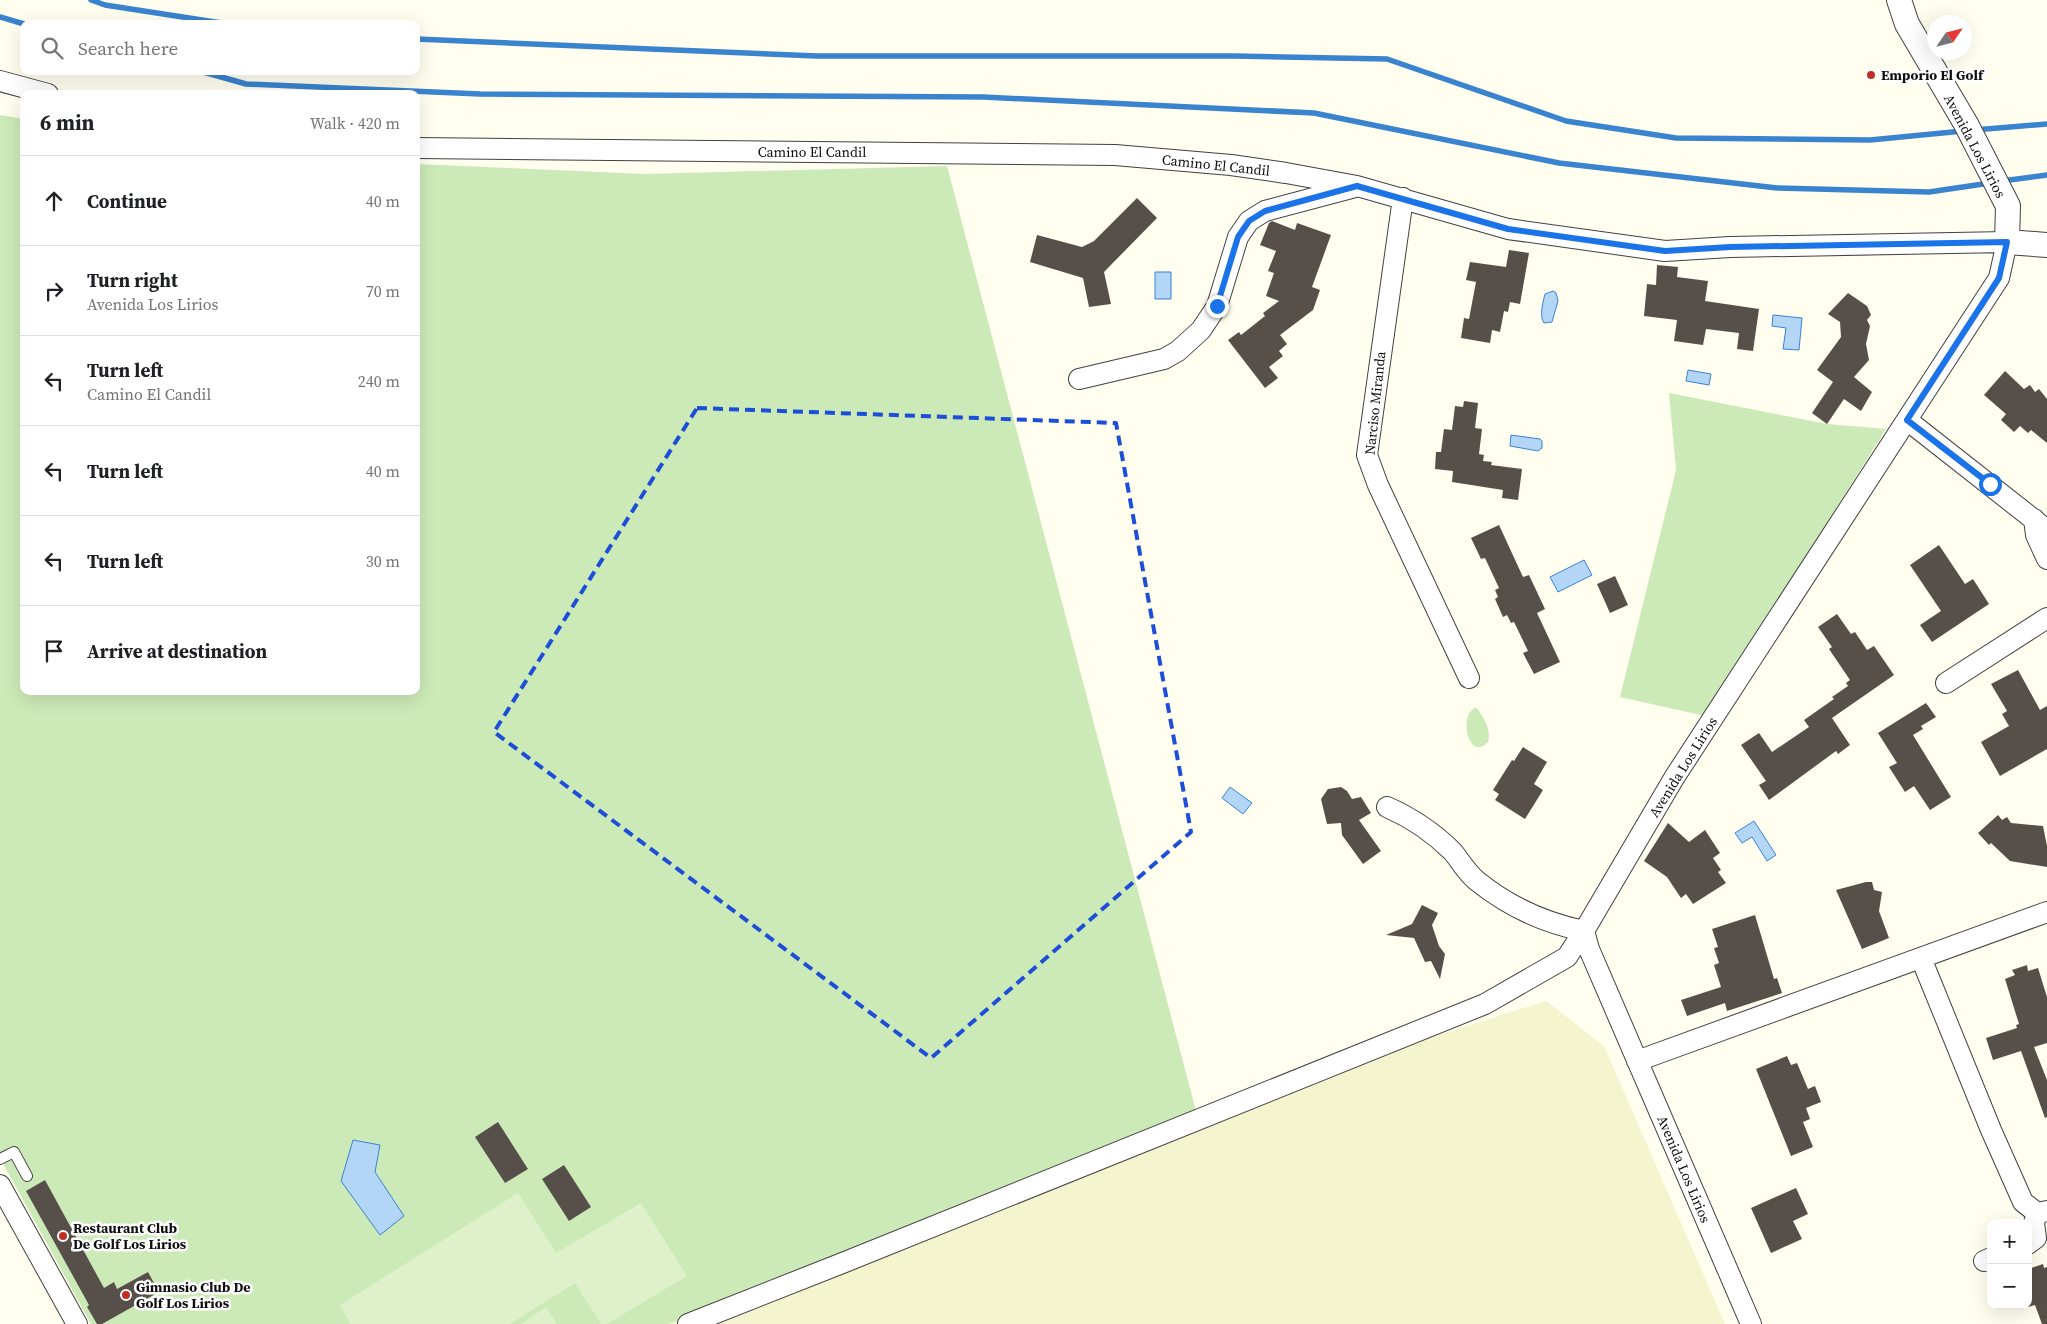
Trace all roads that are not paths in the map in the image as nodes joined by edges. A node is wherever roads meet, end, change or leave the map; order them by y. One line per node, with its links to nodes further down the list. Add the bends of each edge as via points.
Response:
1 (1899, 0): 7 (street, Avenida Los Lirios, via 1913,35 2008,206)
2 (0, 81): 3 (street)
3 (33, 90)
4 (420, 148): 5 (street, Camino El Candil, via 1115,155 1231,165)
5 (1357, 186): 6 (street, Camino El Candil); 9 (street, via 1257,215 1238,237 1217,306 1190,341 1164,359)
6 (1403, 198): 7 (street, Camino El Candil, via 1508,229 1665,251); 14 (street, Narciso Miranda, via 1367,455)
7 (2007, 242): 8 (street); 10 (street, Avenida Los Lirios, via 1999,278)
8 (2047, 245)
9 (1079, 379)
10 (1907, 420): 11 (street); 18 (street, Avenida Los Lirios, via 1674,778)
11 (2040, 524): 12 (street, via 2036,535)
12 (2047, 559)
13 (2047, 618): 15 (street)
14 (1470, 678)
15 (1946, 683)
16 (1387, 807): 18 (street, via 1429,831 1477,880 1497,895 1525,912)
17 (2047, 912): 19 (street)
18 (1584, 931): 20 (street, Avenida Los Lirios); 27 (street, via 1567,957 1484,1004)
19 (1921, 958): 20 (street); 24 (street, via 2024,1202)
20 (1638, 1061): 28 (street, Avenida Los Lirios)
21 (0, 1159): 22 (lane, via 14,1152)
22 (27, 1176)
23 (0, 1185): 26 (street)
24 (2042, 1212): 25 (street, via 2034,1223 2037,1233)
25 (2032, 1241)
26 (77, 1324)
27 (688, 1324)
28 (1751, 1324)

